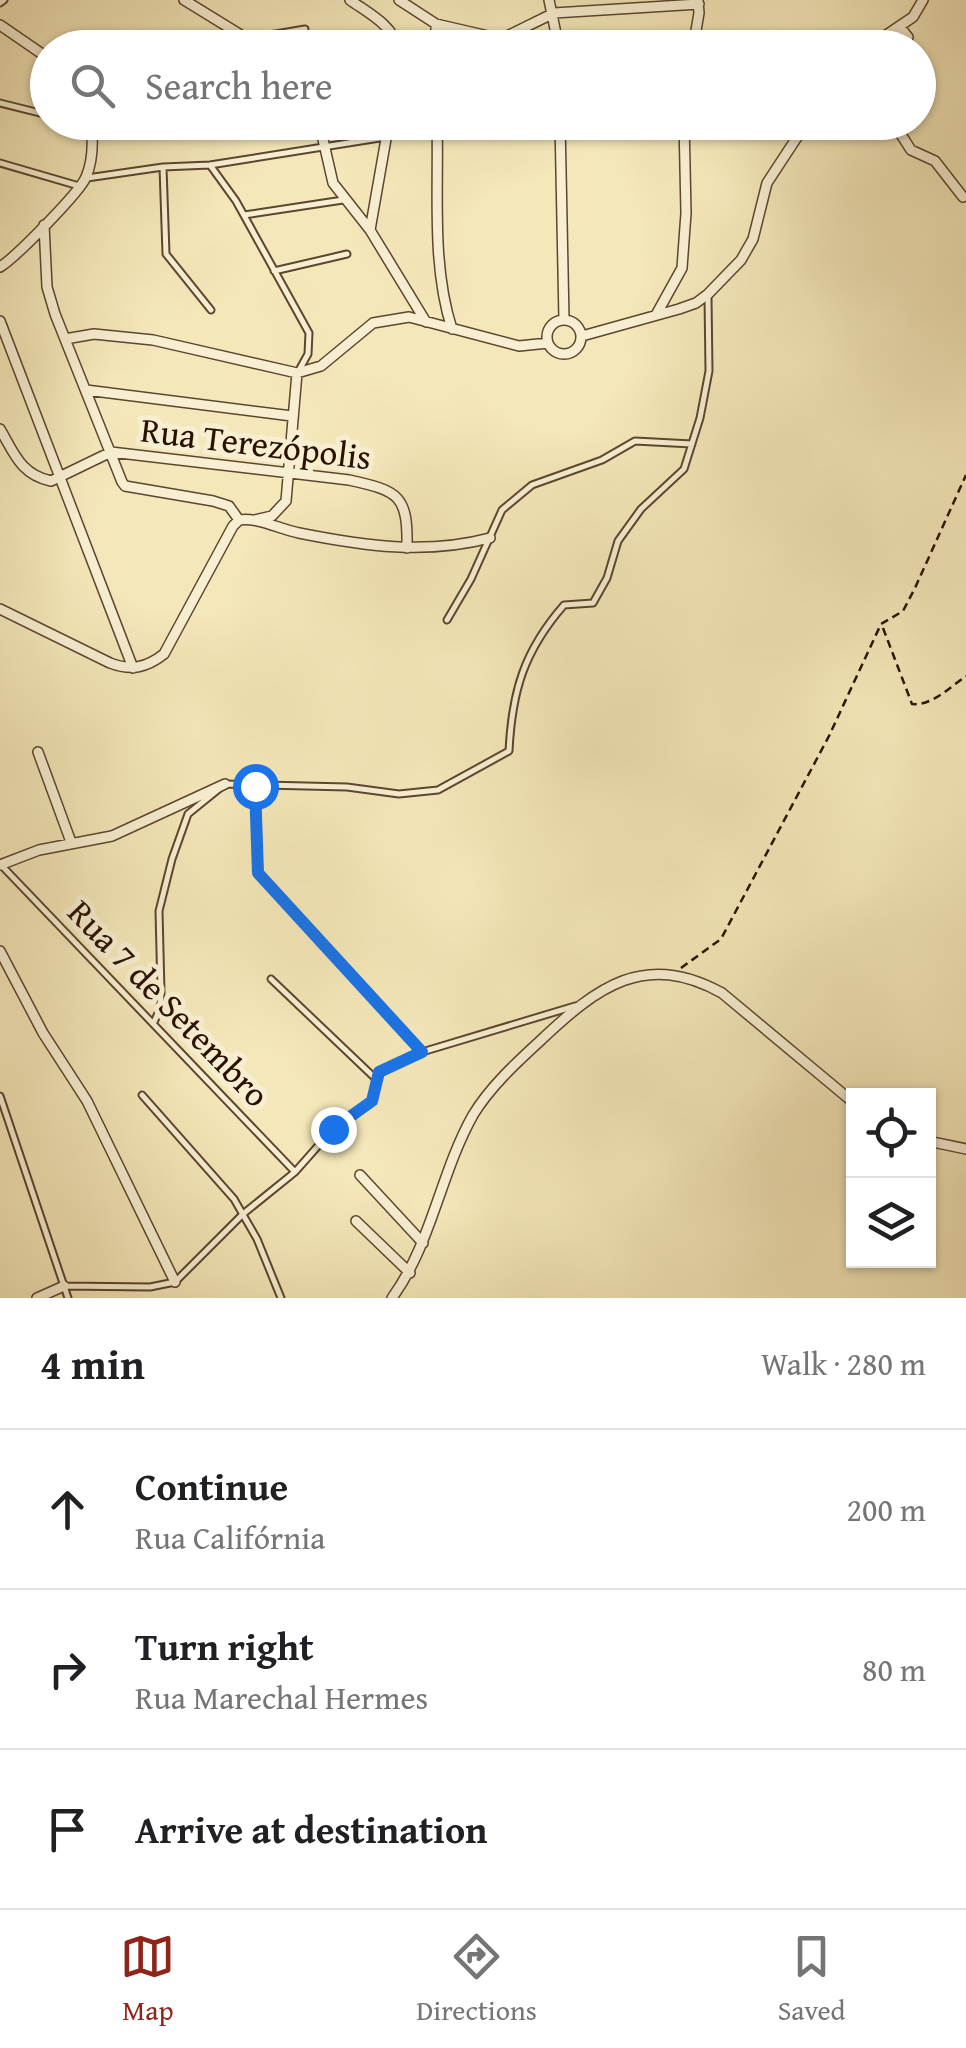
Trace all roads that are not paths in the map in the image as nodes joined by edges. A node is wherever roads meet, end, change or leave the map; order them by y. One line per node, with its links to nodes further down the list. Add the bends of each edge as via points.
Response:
1 (184, 0): 12 (street)
2 (350, 0): 14 (street)
3 (399, 0): 9 (street)
4 (550, 0): 7 (street)
5 (923, 0): 10 (street)
6 (698, 2): 7 (street); 19 (street)
7 (554, 13): 17 (street); 18 (street)
8 (0, 24): 22 (street)
9 (436, 24): 15 (street); 16 (street)
10 (900, 27): 20 (street); 21 (street)
11 (305, 29): 13 (lane)
12 (233, 30)
13 (298, 30)
14 (388, 30)
15 (436, 30)
16 (462, 30)
17 (519, 30)
18 (556, 30)
19 (695, 30)
20 (895, 30)
21 (902, 30)
22 (30, 45)
23 (0, 103): 24 (lane)
24 (30, 110)
25 (92, 140): 38 (street)
26 (322, 140): 34 (street)
27 (369, 140): 34 (lane)
28 (385, 140): 43 (street)
29 (438, 140): 53 (street, via 440,260)
30 (560, 140): 50 (street)
31 (684, 140): 49 (street, via 682,268)
32 (795, 140): 47 (street, via 767,184 754,239)
33 (905, 140): 39 (street, via 935,161)
34 (324, 148): 36 (lane); 40 (street)
35 (0, 163): 38 (lane)
36 (210, 165): 37 (lane); 41 (lane)
37 (163, 166): 38 (lane); 48 (lane, via 166,254)
38 (83, 182): 42 (street)
39 (963, 197)
40 (343, 200): 41 (lane); 43 (street)
41 (244, 216): 46 (lane)
42 (44, 225): 45 (street); 55 (street, via 47,288)
43 (370, 230): 52 (street)
44 (348, 254): 46 (lane)
45 (0, 267)
46 (274, 271): 57 (lane, via 309,333 308,354)
47 (708, 294): 49 (street); 61 (lane, via 709,371)
48 (211, 310)
49 (656, 315): 54 (street)
50 (564, 320): 54 (street); 56 (street, via 550,327)
51 (0, 321): 64 (street)
52 (427, 323): 53 (street); 57 (street, via 409,317 373,323 321,366)
53 (452, 329): 56 (street, via 518,346)
54 (582, 336): 56 (street, via 570,354 559,354)
55 (65, 339): 57 (street, via 94,334 153,340); 58 (street)
56 (548, 342)
57 (297, 373): 59 (street)
58 (86, 390): 59 (street); 62 (street)
59 (292, 416): 63 (street)
60 (0, 429): 64 (street, via 30,474)
61 (692, 444): 67 (lane, via 635,441 532,485 502,510); 74 (lane, via 684,469 640,509 618,541 593,604 564,605 539,634 518,680 509,751 438,790)
62 (111, 452): 63 (street, Rua Terezópolis); 64 (street); 65 (street, via 125,486 214,501 229,506)
63 (291, 474): 66 (street, via 280,509); 68 (street, Rua Terezópolis, via 386,488 405,510)
64 (60, 478): 71 (street)
65 (239, 520): 66 (street); 71 (street, via 164,654)
66 (256, 520): 68 (street, via 337,541)
67 (490, 538): 68 (street); 70 (lane)
68 (407, 548)
69 (0, 608): 71 (street)
70 (446, 620)
71 (133, 668)
72 (38, 752): 75 (street)
73 (226, 784): 74 (lane); 75 (street, via 112,836); 80 (lane, via 188,814 172,858 159,911 161,992)
74 (255, 786): 81 (lane, via 258,873)
75 (72, 842): 76 (street)
76 (0, 865): 80 (lane, Rua 7 de Setembro)
77 (0, 951): 94 (street, via 42,1034 87,1102)
78 (271, 978): 82 (lane)
79 (577, 1006): 81 (lane); 85 (street, via 631,977 673,973 698,979); 92 (street, via 474,1114)
80 (154, 1022): 88 (lane, Rua 7 de Setembro)
81 (422, 1052): 82 (lane, via 379,1072)
82 (377, 1080): 88 (lane, via 372,1101 333,1129)
83 (142, 1095): 90 (lane)
84 (0, 1096): 95 (lane)
85 (846, 1096)
86 (936, 1143): 87 (street)
87 (966, 1149)
88 (295, 1172): 90 (lane)
89 (360, 1176): 92 (street)
90 (242, 1214): 94 (lane); 98 (lane)
91 (356, 1221): 93 (street)
92 (424, 1243): 93 (street)
93 (410, 1273): 99 (street)
94 (175, 1282): 95 (lane)
95 (64, 1286): 96 (street); 97 (lane)
96 (37, 1298)
97 (68, 1298)
98 (282, 1298)
99 (392, 1298)

